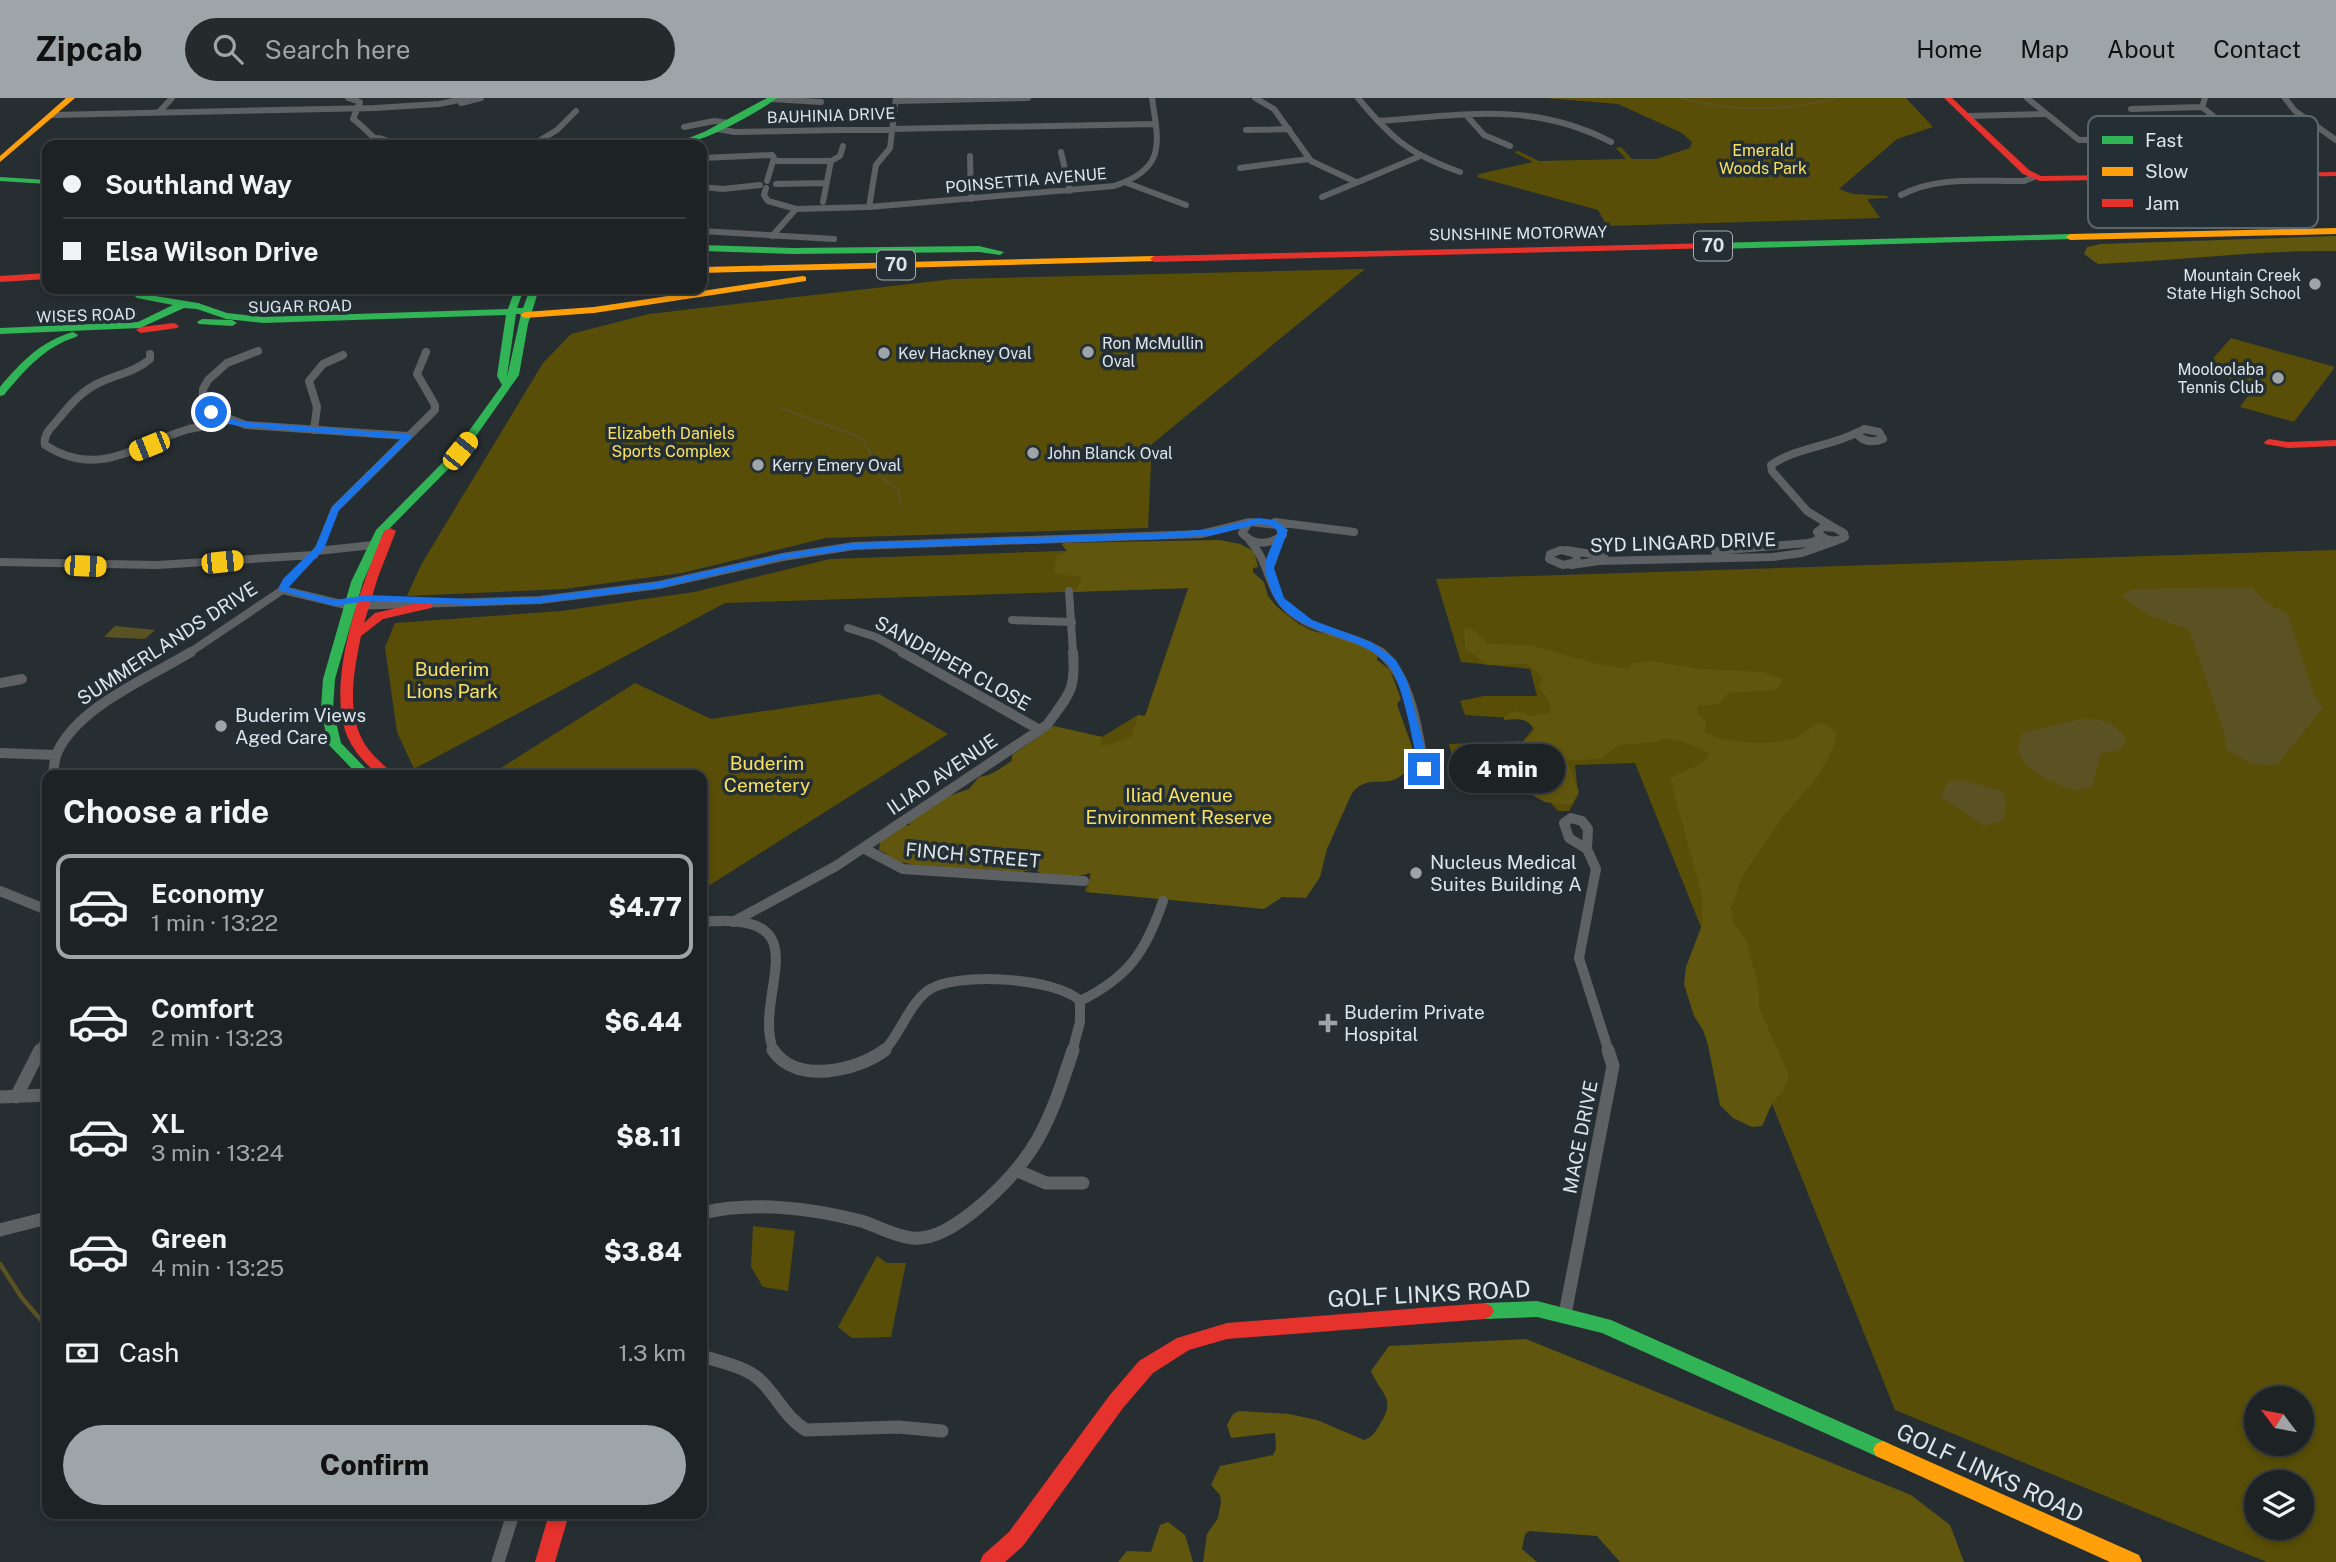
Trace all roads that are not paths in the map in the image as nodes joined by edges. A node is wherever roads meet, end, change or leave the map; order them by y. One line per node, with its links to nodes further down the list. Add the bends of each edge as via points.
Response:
1 (71, 98): 24 (main road)
2 (172, 98): 22 (street)
3 (348, 98): 18 (street, via 360,102)
4 (468, 98): 19 (street)
5 (481, 98): 19 (street, via 431,108)
6 (773, 98): 16 (street); 31 (main road)
7 (1028, 98): 15 (street)
8 (1152, 98): 30 (street, POINSETTIA AVENUE)
9 (1255, 98): 35 (street, via 1275,107)
10 (1358, 98): 29 (street)
11 (1948, 98): 26 (main road)
12 (2026, 98): 23 (street)
13 (2205, 98): 17 (street)
14 (2285, 98): 28 (street)
15 (896, 99): 33 (street)
16 (821, 102)
17 (2202, 107): 20 (street); 27 (street)
18 (359, 108): 19 (street); 22 (street); 38 (street, via 352,119)
19 (375, 108)
20 (2131, 108)
21 (576, 111): 36 (street)
22 (159, 112): 24 (street)
23 (2044, 114): 26 (street); 46 (street, via 2072,137)
24 (52, 115): 54 (main road)
25 (1466, 116): 29 (street); 45 (street, via 1547,116); 48 (street, via 1484,135)
26 (1968, 116): 61 (main road)
27 (2213, 116)
28 (2302, 116)
29 (1378, 121): 51 (street, via 1394,141)
30 (1156, 124): 33 (street, BAUHINIA DRIVE); 67 (street, POINSETTIA AVENUE, via 1156,159 1147,173)
31 (723, 126): 32 (street, BAUHINIA DRIVE, via 712,121); 33 (street, BAUHINIA DRIVE, via 735,132); 43 (main road)
32 (684, 127)
33 (894, 127): 76 (street, via 890,148 876,165)
34 (2318, 127): 44 (street)
35 (1289, 129): 37 (street); 53 (street)
36 (557, 130): 41 (street); 42 (street)
37 (1246, 130)
38 (372, 135): 39 (street); 40 (street)
39 (375, 140)
40 (387, 140)
41 (534, 140)
42 (540, 140)
43 (688, 140)
44 (2336, 140)
45 (1611, 142)
46 (2088, 142)
47 (843, 146): 56 (street, via 841,156)
48 (1510, 146)
49 (1061, 152): 70 (street)
50 (970, 156): 73 (street)
51 (1418, 157): 58 (street); 64 (street)
52 (707, 158): 55 (street, via 766,154 772,155)
53 (1309, 159): 57 (street); 64 (street)
54 (0, 160)
55 (773, 161): 56 (street); 68 (street)
56 (831, 161): 66 (street)
57 (1240, 168)
58 (1460, 172)
59 (2318, 174): 60 (main road)
60 (2336, 174)
61 (2034, 177): 63 (main road); 71 (street, via 1928,185)
62 (0, 179): 65 (main road)
63 (2088, 180)
64 (1356, 181): 72 (street)
65 (42, 182)
66 (827, 183): 68 (street); 74 (street)
67 (1127, 183): 70 (street, POINSETTIA AVENUE); 75 (street)
68 (764, 185): 69 (street); 77 (street, via 768,201)
69 (707, 187)
70 (1070, 191): 73 (street, POINSETTIA AVENUE)
71 (1901, 195)
72 (1322, 197)
73 (971, 199): 76 (street, POINSETTIA AVENUE)
74 (823, 202)
75 (1186, 205)
76 (869, 207): 77 (street, POINSETTIA AVENUE)
77 (796, 209): 83 (street)
78 (2318, 220): 79 (main road, SUNSHINE MOTORWAY / 70)
79 (2336, 220)
80 (2088, 226): 86 (main road, SUNSHINE MOTORWAY / 70)
81 (707, 231): 83 (street)
82 (2336, 231): 88 (main road, SUNSHINE MOTORWAY / 70)
83 (772, 236): 84 (street)
84 (834, 239)
85 (707, 248): 86 (main road)
86 (1000, 252): 87 (main road, SUNSHINE MOTORWAY / 70)
87 (707, 259)
88 (1091, 261): 89 (main road, SUNSHINE MOTORWAY / 70); 94 (main road, SUGAR ROAD, via 806,279)
89 (707, 270)
90 (42, 276): 91 (main road)
91 (0, 279)
92 (42, 287): 93 (main road)
93 (0, 289)
94 (707, 293)
95 (132, 294): 102 (main road)
96 (140, 294): 101 (main road)
97 (516, 294): 103 (main road)
98 (518, 294): 105 (main road)
99 (531, 294): 105 (main road)
100 (703, 294): 105 (main road, SUGAR ROAD)
101 (185, 304): 102 (main road, WISES ROAD); 104 (main road, via 203,306)
102 (159, 315): 106 (main road); 108 (main road, WISES ROAD, via 140,325)
103 (476, 315): 104 (main road, SUGAR ROAD); 105 (main road, SUGAR ROAD)
104 (208, 317): 106 (main road, WISES ROAD)
105 (517, 319): 123 (main road, via 514,375 460,451)
106 (174, 326): 107 (main road, WISES ROAD)
107 (89, 332): 109 (main road, WISES ROAD); 110 (main road, via 58,338)
108 (0, 333): 109 (main road, WISES ROAD)
109 (29, 335): 110 (main road, via 41,341)
110 (40, 348): 115 (main road)
111 (258, 351): 116 (street, via 226,364 206,383 205,406)
112 (426, 352): 118 (street, via 417,374 435,409)
113 (150, 354): 116 (street, via 138,368 89,389 48,431 45,445 69,459 108,458)
114 (343, 355): 117 (street, via 323,364 309,382 317,407)
115 (0, 393)
116 (226, 421): 117 (street)
117 (314, 430): 118 (street)
118 (408, 436): 134 (street, via 335,509)
119 (2269, 442): 121 (main road)
120 (1837, 443): 120 (street, via 1872,442 1858,432); 122 (street, via 1771,465)
121 (2336, 443)
122 (1807, 511): 126 (street); 128 (street)
123 (393, 520): 132 (main road); 140 (main road)
124 (1269, 522): 125 (street); 129 (street, via 1283,530); 129 (street, via 1351,535 1315,533)
125 (1248, 524): 127 (street); 130 (street, via 1242,533)
126 (1833, 527): 128 (street, SYD LINGARD DRIVE, via 1820,528); 131 (street, via 1845,534)
127 (1201, 534): 130 (street); 141 (street, via 854,546 783,556 659,585 540,600)
128 (1818, 534): 131 (street); 133 (street, SYD LINGARD DRIVE, via 1816,541 1803,544 1661,556 1615,557)
129 (1280, 538): 130 (street, via 1267,543); 137 (street)
130 (1249, 540): 137 (street, via 1262,552)
131 (1836, 541): 136 (street, SYD LINGARD DRIVE, via 1773,557)
132 (373, 545): 134 (street); 140 (main road)
133 (1566, 550): 136 (street, via 1578,558); 136 (street, via 1552,551 1549,559)
134 (316, 553): 135 (street, via 120,567); 138 (street, SUMMERLANDS DRIVE)
135 (0, 562)
136 (1571, 565)
137 (1269, 568): 152 (street, via 1276,594 1289,609 1317,626 1368,644 1396,667)
138 (283, 590): 140 (street); 151 (street, SUMMERLANDS DRIVE, via 195,650 104,703 85,718)
139 (1069, 591): 144 (street, ILIAD AVENUE)
140 (354, 602): 141 (street); 142 (street); 146 (main road); 154 (main road, via 329,679 327,717 338,749)
141 (472, 602): 142 (street)
142 (427, 605): 146 (main road, via 379,615 364,627)
143 (1012, 620): 144 (street)
144 (1072, 622): 149 (street, ILIAD AVENUE, via 1074,684 1052,720)
145 (848, 628): 149 (street, SANDPIPER CLOSE, via 876,637)
146 (354, 644): 155 (main road, via 346,673 347,722 365,754)
147 (22, 679): 148 (street)
148 (0, 683)
149 (1040, 730): 156 (street, ILIAD AVENUE)
150 (0, 753): 151 (street)
151 (55, 755): 153 (street)
152 (1424, 769)
153 (54, 770)
154 (360, 770)
155 (381, 770)
156 (863, 848): 158 (street, FINCH STREET, via 903,869); 163 (street, ILIAD AVENUE)
157 (1587, 849): 174 (street, MACE DRIVE, via 1596,869 1579,958 1613,1066)
158 (1084, 881)
159 (0, 891): 161 (street)
160 (1163, 901): 164 (street, via 1141,953 1102,991)
161 (42, 908)
162 (707, 922): 163 (street)
163 (733, 922): 164 (street, via 755,928 776,948 768,1044 779,1060 802,1069 849,1068 876,1058 895,1042 920,999 942,983 1043,984 1066,990)
164 (1080, 1001): 169 (street, via 1081,1018 1051,1113 1034,1151)
165 (42, 1048): 168 (street)
166 (42, 1095): 168 (street)
167 (0, 1097): 168 (street)
168 (16, 1097)
169 (1017, 1171): 170 (street, via 1046,1183); 171 (street, via 955,1224 918,1238 820,1213 744,1207)
170 (1083, 1183)
171 (707, 1212)
172 (42, 1219): 173 (street)
173 (0, 1230)
174 (1565, 1314): 181 (main road, GOLF LINKS ROAD, via 1537,1309 1457,1312 1227,1331 1184,1344 1146,1367 1016,1539); 182 (main road, GOLF LINKS ROAD, via 1653,1346 2095,1553)
175 (707, 1358): 176 (street, via 761,1380 793,1422 806,1430 907,1427)
176 (942, 1431)
177 (512, 1519): 180 (street)
178 (557, 1519): 179 (main road)
179 (544, 1561)
180 (499, 1562)
181 (990, 1562)
182 (2132, 1562)

